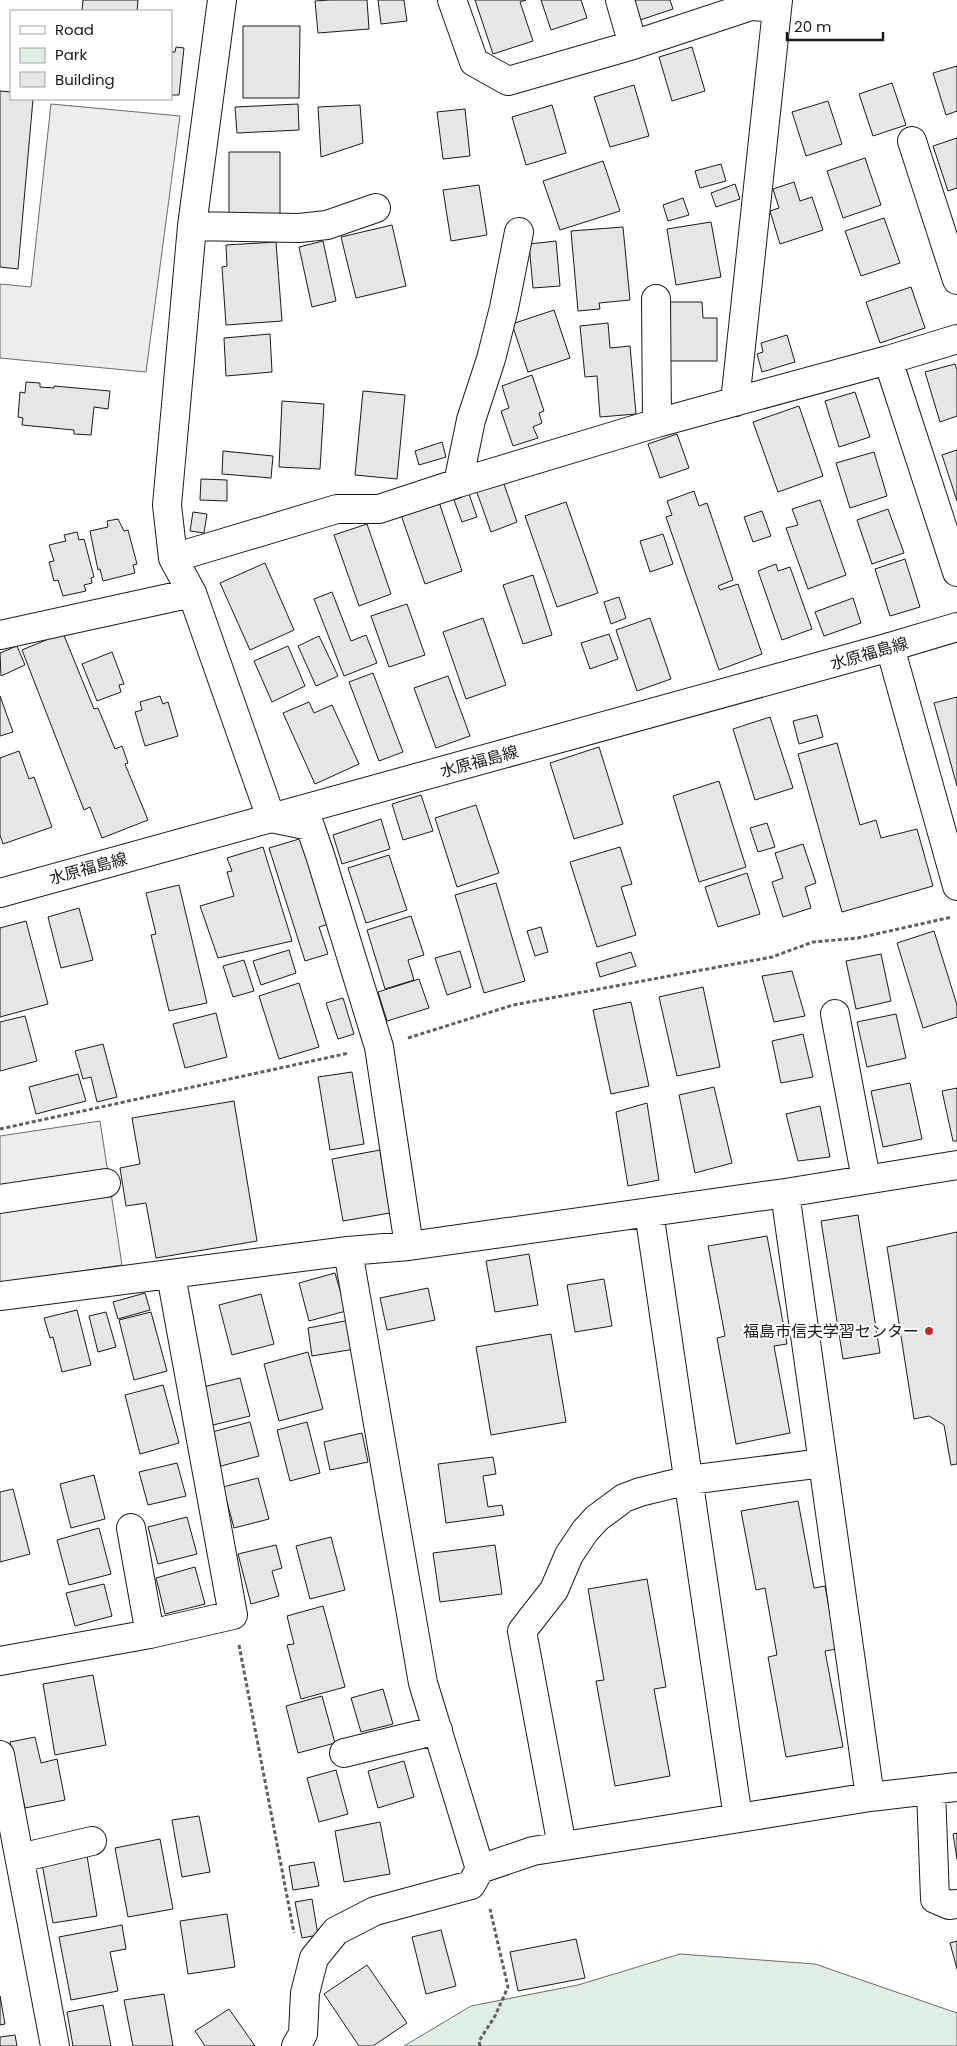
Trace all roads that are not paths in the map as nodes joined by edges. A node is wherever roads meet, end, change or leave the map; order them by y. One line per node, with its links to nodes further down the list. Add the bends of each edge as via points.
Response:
1 (222, 0): 8 (street)
2 (452, 0): 5 (street, via 474,62 508,82)
3 (620, 0): 5 (street)
4 (778, 4): 5 (street, via 751,6); 14 (street)
5 (633, 45)
6 (912, 141): 10 (street)
7 (376, 208): 8 (street, via 327,225 308,227)
8 (192, 226): 17 (street, via 167,505)
9 (519, 232): 16 (street, via 504,308 471,420)
10 (957, 280)
11 (656, 299): 15 (street)
12 (957, 339): 13 (street)
13 (888, 360): 14 (street); 18 (street)
14 (735, 402): 15 (street)
15 (657, 423): 16 (street)
16 (458, 483): 17 (street, via 379,509 337,510)
17 (173, 558): 19 (street)
18 (957, 572)
19 (192, 594): 21 (street); 23 (street)
20 (957, 627): 22 (street, 水原福島線)
21 (0, 635)
22 (890, 647): 23 (street, 水原福島線); 24 (street)
23 (271, 818): 25 (street, 水原福島線); 33 (street, via 310,826 379,1047)
24 (957, 886)
25 (0, 893)
26 (835, 1014): 28 (street)
27 (957, 1165): 28 (street)
28 (866, 1179): 30 (street)
29 (106, 1183): 31 (street)
30 (785, 1193): 32 (street); 37 (street)
31 (0, 1199)
32 (649, 1212): 33 (street); 38 (street)
33 (409, 1246): 34 (street)
34 (348, 1251): 35 (street); 42 (street, via 423,1683)
35 (171, 1275): 36 (street); 40 (street, via 233,1615)
36 (0, 1296)
37 (824, 1463): 38 (street); 46 (street)
38 (688, 1480): 47 (street); 49 (street, via 624,1498 597,1518 569,1555 554,1590 522,1631)
39 (131, 1528): 40 (street)
40 (150, 1634): 41 (street)
41 (0, 1661)
42 (438, 1730): 43 (street); 51 (street)
43 (344, 1753)
44 (0, 1755): 50 (street)
45 (944, 1788): 46 (street); 52 (street, via 936,1899 949,1905)
46 (870, 1797): 47 (street)
47 (738, 1818): 49 (street)
48 (92, 1842): 50 (street)
49 (562, 1846): 51 (street, via 533,1851)
50 (20, 1858): 53 (street)
51 (480, 1869): 54 (street, via 471,1885 375,1911 336,1931 314,1958 305,1993 303,2034)
52 (957, 1904)
53 (55, 2046)
54 (296, 2046)

